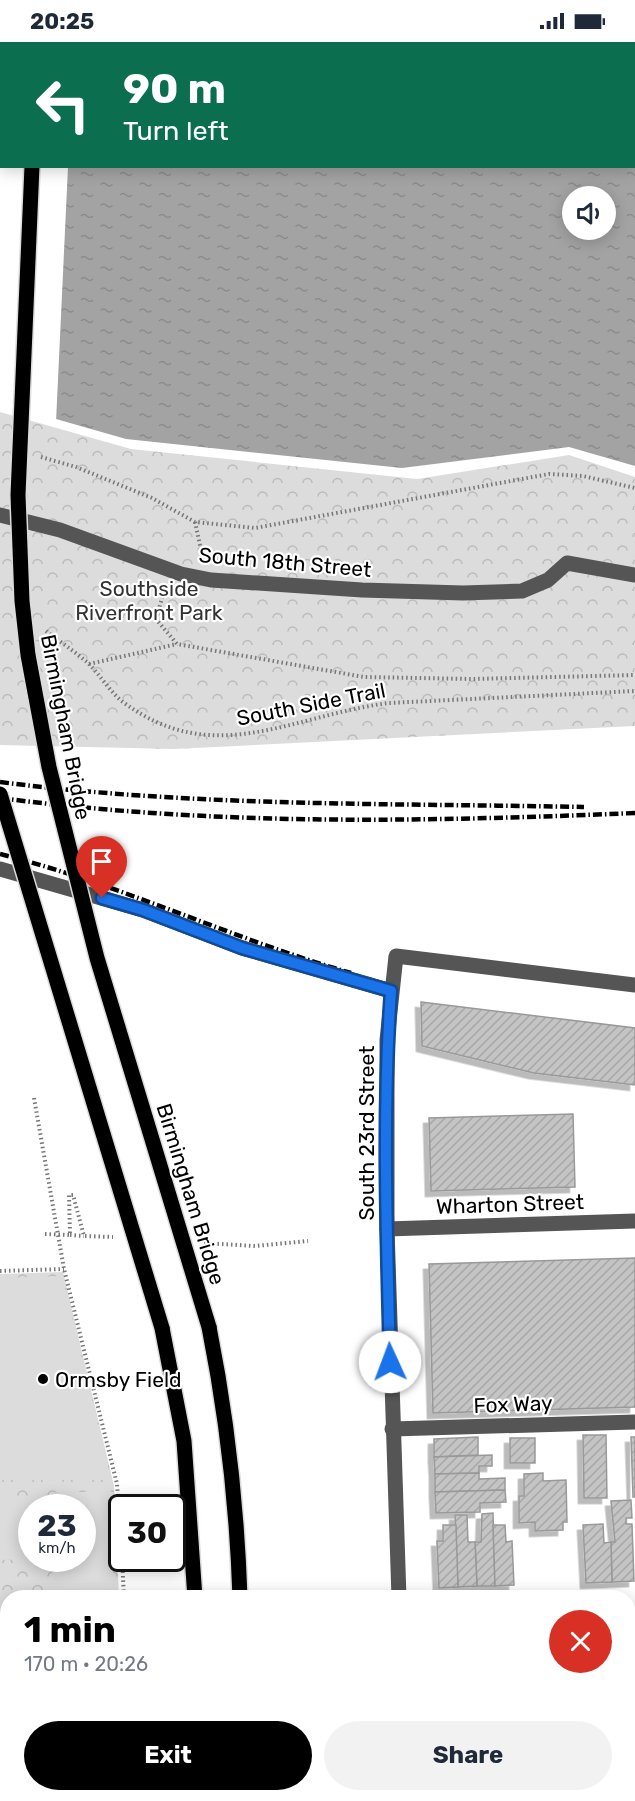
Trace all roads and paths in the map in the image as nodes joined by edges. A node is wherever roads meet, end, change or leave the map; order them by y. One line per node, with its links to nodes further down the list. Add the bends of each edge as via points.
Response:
1 (32, 168): 31 (main road, Birmingham Bridge, bridge, via 18,495 28,655 49,767 97,958 209,1327 233,1476)
2 (33, 454): 5 (path, via 141,494)
3 (635, 488): 5 (path, via 584,476 549,474 255,528)
4 (0, 515): 7 (street, South 18th Street, via 60,530 181,574 211,580 463,593 522,591 548,580 567,563)
5 (195, 522): 6 (path)
6 (204, 561)
7 (635, 575)
8 (164, 590): 10 (path, via 156,618)
9 (44, 629): 11 (path, South Side Trail)
10 (177, 644): 11 (path); 12 (path, via 364,677)
11 (89, 664): 13 (path, South Side Trail, via 120,700 145,717 171,729 201,736 272,730 362,706 389,703)
12 (635, 675)
13 (635, 691)
14 (0, 794): 30 (main road, bridge, via 162,1328 184,1441)
15 (0, 869): 17 (street, via 143,910 242,948)
16 (635, 985): 17 (street, South 23rd Street, via 396,956)
17 (391, 991): 20 (street, South 23rd Street, via 387,1040)
18 (34, 1098): 23 (path)
19 (635, 1221): 20 (street, Wharton Street)
20 (387, 1229): 26 (street, South 23rd Street)
21 (70, 1235): 22 (path)
22 (84, 1236)
23 (64, 1269): 24 (path); 27 (path)
24 (0, 1270)
25 (635, 1422): 26 (street, Fox Way)
26 (392, 1429): 32 (street, South 23rd Street)
27 (118, 1494)
28 (123, 1572): 29 (path)
29 (124, 1590)
30 (194, 1590)
31 (240, 1590)
32 (399, 1590)

